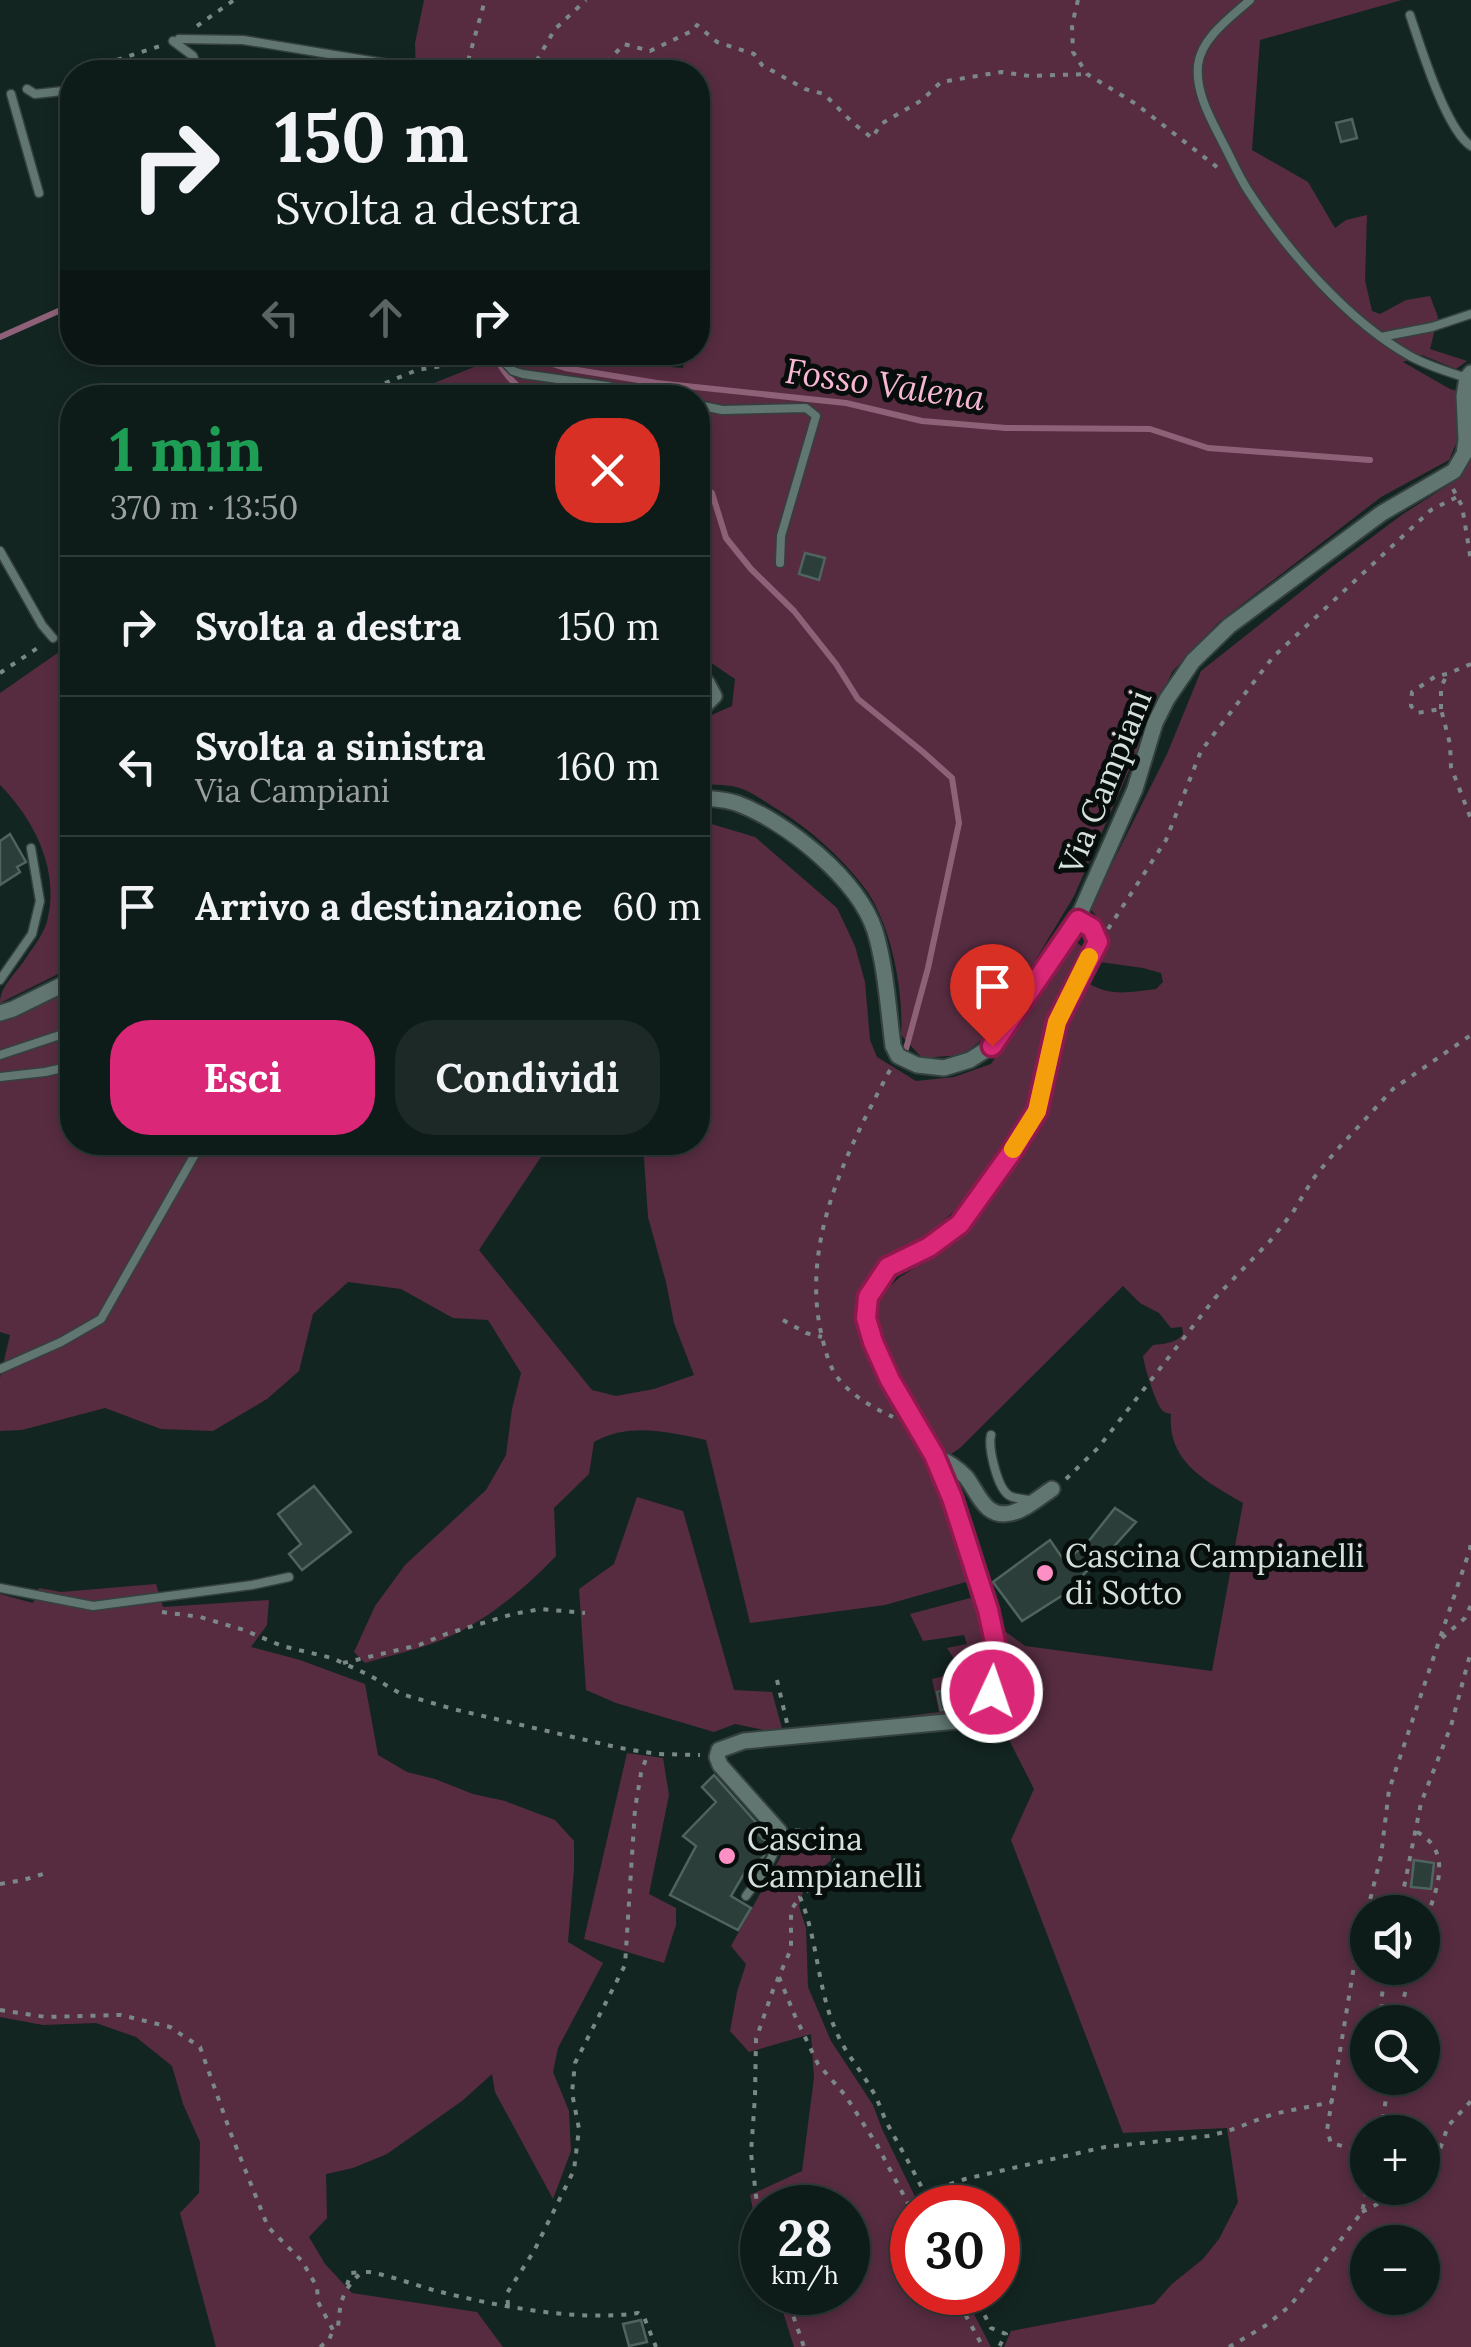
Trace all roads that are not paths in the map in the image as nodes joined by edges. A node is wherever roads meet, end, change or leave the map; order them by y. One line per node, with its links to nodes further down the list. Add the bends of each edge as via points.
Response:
1 (1250, 0): 11 (lane, via 1219,28 1198,62 1206,109 1274,226 1322,284)
2 (1410, 15): 8 (lane, via 1440,96)
3 (194, 60): 4 (lane, via 176,40 243,40)
4 (365, 60)
5 (26, 89): 6 (lane)
6 (60, 91)
7 (10, 94): 9 (lane)
8 (1471, 146)
9 (39, 193)
10 (1471, 314): 11 (lane)
11 (1382, 337): 13 (lane, via 1444,372)
12 (507, 365): 14 (lane, via 513,372)
13 (1469, 376): 21 (street, Via Campiani, via 1464,454 1454,471 1382,513 1229,626 1179,679 1155,722)
14 (600, 385)
15 (710, 408): 17 (lane, via 806,408 816,416 781,536)
16 (0, 551): 18 (lane)
17 (780, 563)
18 (54, 638)
19 (710, 799): 21 (street, Via Campiani, via 774,820 846,882 873,926 895,1061 944,1068 992,1046)
20 (30, 848): 22 (lane, via 40,902 32,934)
21 (1078, 920): 32 (street, via 1098,942 1057,1022 1037,1111 960,1224 888,1267 868,1297 873,1342)
22 (0, 980)
23 (60, 986): 24 (street)
24 (0, 1013)
25 (60, 1034): 26 (lane)
26 (0, 1054)
27 (60, 1069): 28 (lane)
28 (0, 1076)
29 (195, 1155): 30 (lane, via 102,1319)
30 (0, 1369)
31 (991, 1434): 34 (lane, via 988,1446 1003,1490)
32 (934, 1455): 34 (street, via 965,1476 995,1513 1015,1512); 37 (street, via 996,1647 987,1707 968,1720 744,1741 719,1750 720,1765)
33 (1052, 1489): 34 (street)
34 (1034, 1500)
35 (289, 1577): 36 (lane, via 93,1606)
36 (0, 1588)
37 (779, 1831): 38 (lane, via 765,1870)
38 (746, 1896)

